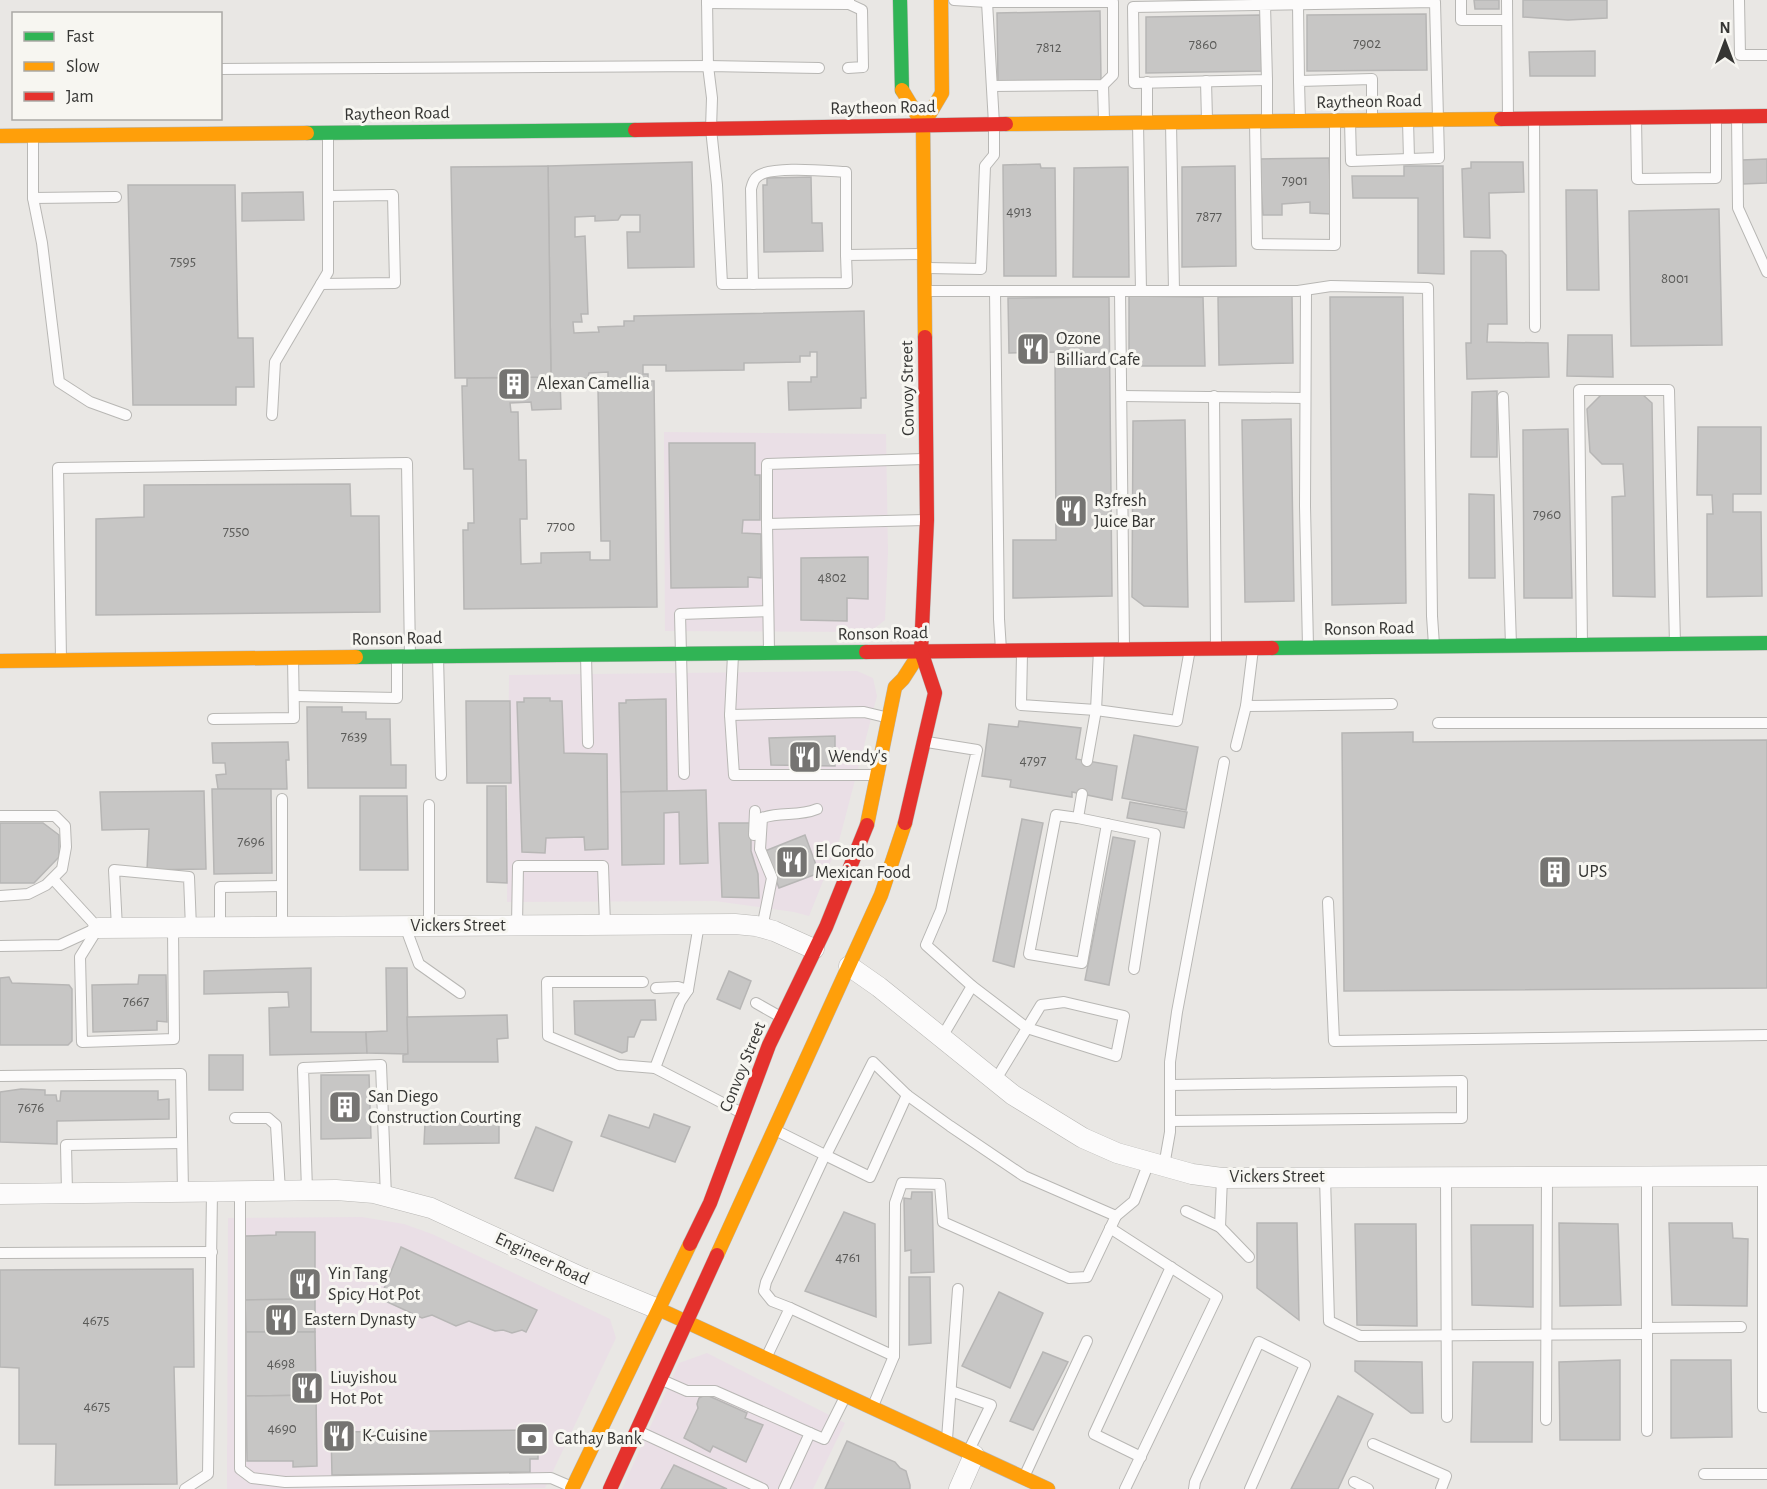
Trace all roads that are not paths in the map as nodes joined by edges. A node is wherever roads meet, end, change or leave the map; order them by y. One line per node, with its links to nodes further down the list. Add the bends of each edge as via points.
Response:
1 (900, 0): 42 (street, via 902,90)
2 (941, 0): 42 (street, via 942,93)
3 (954, 0): 9 (lane)
4 (1461, 0): 12 (lane, via 1461,20)
5 (1507, 0): 12 (lane)
6 (1739, 0): 13 (lane, via 1740,55)
7 (707, 2): 8 (lane); 14 (lane)
8 (849, 2): 16 (lane, via 862,10 863,67)
9 (987, 2): 22 (lane, via 1113,2 1113,75); 23 (lane)
10 (1298, 4): 11 (lane); 20 (lane); 32 (lane, via 1435,2)
11 (1265, 5): 18 (lane); 21 (lane, via 1133,7 1134,83)
12 (1507, 20): 28 (lane)
13 (1767, 55)
14 (708, 66): 15 (lane); 17 (lane); 43 (lane)
15 (819, 68)
16 (848, 68)
17 (222, 69)
18 (1267, 80): 19 (lane); 38 (lane)
19 (1206, 81): 21 (lane); 37 (lane)
20 (1299, 81): 30 (lane, via 1372,80); 33 (lane)
21 (1147, 82): 40 (lane)
22 (1103, 85): 23 (lane); 39 (lane)
23 (992, 86): 41 (lane)
24 (1767, 116): 26 (street, Raytheon Road)
25 (1716, 117): 26 (street, Raytheon Road); 27 (street, Raytheon Road); 27 (lane, via 1716,178 1660,179 1637,179)
26 (1737, 117): 54 (lane, via 1738,208)
27 (1636, 118): 29 (street, Raytheon Road)
28 (1508, 119): 29 (street, Raytheon Road); 32 (street, Raytheon Road)
29 (1534, 119): 64 (lane)
30 (1372, 120): 31 (street, Raytheon Road); 35 (street, Raytheon Road)
31 (1408, 120): 32 (street, Raytheon Road); 47 (lane)
32 (1438, 120): 47 (lane, via 1439,158)
33 (1300, 121): 34 (street, Raytheon Road); 38 (street, Raytheon Road)
34 (1335, 121): 35 (street, Raytheon Road); 38 (lane, via 1335,245 1257,244)
35 (1350, 121): 47 (lane, via 1351,161)
36 (1172, 122): 37 (street, Raytheon Road); 40 (street, Raytheon Road); 63 (lane)
37 (1207, 122): 38 (street, Raytheon Road)
38 (1261, 122)
39 (1104, 123): 40 (street, Raytheon Road); 41 (street, Raytheon Road)
40 (1143, 123): 62 (lane)
41 (994, 124): 42 (street, Raytheon Road); 53 (lane, via 994,155 985,166)
42 (923, 125): 43 (street, Raytheon Road); 52 (street, Convoy Street)
43 (711, 129): 44 (street, Raytheon Road); 56 (lane, via 722,284)
44 (328, 133): 46 (street, Raytheon Road, via 58,131); 48 (lane)
45 (0, 136): 46 (street, Raytheon Road)
46 (33, 136): 50 (lane)
47 (1409, 159)
48 (328, 196): 55 (lane, via 328,272); 55 (lane, via 393,195 395,283)
49 (116, 197): 50 (lane)
50 (33, 198): 70 (lane, via 59,382 90,402)
51 (846, 255): 52 (lane); 56 (lane, via 847,283); 56 (lane, via 846,172 766,171 756,177 751,189)
52 (925, 261): 53 (lane); 58 (street, Convoy Street)
53 (981, 269): 59 (lane)
54 (1767, 272)
55 (321, 284): 69 (lane, via 274,362)
56 (753, 284)
57 (1306, 290): 63 (lane); 68 (lane); 78 (lane, via 1331,286 1428,288)
58 (925, 291): 59 (lane); 71 (street, Convoy Street)
59 (981, 291): 60 (lane)
60 (995, 291): 61 (lane); 88 (lane)
61 (1120, 291): 62 (lane); 65 (lane)
62 (1141, 291): 63 (lane)
63 (1174, 291)
64 (1535, 327)
65 (1122, 396): 66 (lane); 86 (lane)
66 (1214, 396): 68 (lane); 83 (lane)
67 (1503, 397): 79 (lane)
68 (1305, 398): 81 (lane)
69 (272, 414)
70 (126, 415)
71 (927, 459): 72 (street, Convoy Street); 73 (lane, via 767,464)
72 (927, 520): 73 (lane); 87 (street, Convoy Street)
73 (767, 524): 74 (lane)
74 (768, 611): 90 (lane); 91 (lane, via 680,614)
75 (1675, 644): 76 (street, Ronson Road); 77 (street, Ronson Road); 77 (lane, via 1669,390 1578,390)
76 (1767, 644)
77 (1582, 645): 79 (street, Ronson Road)
78 (1434, 646): 79 (street, Ronson Road); 81 (street, Ronson Road)
79 (1511, 646)
80 (1253, 648): 81 (street, Ronson Road); 83 (street, Ronson Road); 100 (lane)
81 (1308, 648)
82 (1190, 649): 83 (street, Ronson Road); 86 (street, Ronson Road); 101 (lane, via 1177,721)
83 (1216, 649)
84 (1022, 650): 85 (street, Ronson Road); 88 (street, Ronson Road); 101 (lane, via 1021,705)
85 (1099, 650): 86 (street, Ronson Road); 101 (lane)
86 (1124, 650)
87 (921, 651): 88 (street, Ronson Road); 90 (street, Ronson Road); 103 (street, Convoy Street, via 895,687); 107 (street, Convoy Street, via 935,693)
88 (1001, 651)
89 (733, 653): 90 (street, Ronson Road); 91 (street, Ronson Road); 102 (lane)
90 (769, 653)
91 (680, 654): 92 (street, Ronson Road); 112 (lane)
92 (586, 655): 93 (street, Ronson Road); 108 (lane)
93 (438, 656): 94 (street, Ronson Road); 113 (lane)
94 (404, 657): 95 (street, Ronson Road); 96 (lane, via 407,463 58,468); 98 (lane, via 396,698)
95 (293, 658): 96 (street, Ronson Road); 98 (lane)
96 (61, 660): 97 (street, Ronson Road)
97 (0, 661)
98 (294, 696): 104 (lane, via 294,718)
99 (1392, 704): 100 (lane)
100 (1246, 706): 109 (lane)
101 (1096, 710): 110 (lane)
102 (730, 715): 103 (lane, via 864,712); 114 (lane, via 734,775)
103 (889, 717): 114 (street, Convoy Street)
104 (213, 719)
105 (1438, 723): 106 (lane)
106 (1767, 723)
107 (924, 742): 142 (street, Convoy Street, via 896,855); 146 (lane, via 977,750 941,910 926,945)
108 (588, 743)
109 (1236, 746)
110 (1088, 761)
111 (1224, 762): 159 (lane, via 1177,1012)
112 (684, 774)
113 (441, 775)
114 (877, 775): 123 (street, Convoy Street)
115 (1082, 794): 121 (lane)
116 (282, 799): 125 (lane)
117 (429, 805): 133 (lane)
118 (817, 808): 136 (lane, via 806,814 762,818 760,849 772,878)
119 (754, 811): 136 (lane, via 754,847 765,882)
120 (0, 816): 124 (lane, via 55,816 65,826 62,869)
121 (1078, 818): 122 (lane); 122 (lane, via 1056,815 1029,954 1082,963)
122 (1107, 824): 144 (lane, via 1155,834)
123 (867, 826): 126 (street); 141 (street, Convoy Street)
124 (52, 879): 127 (lane, via 28,894); 137 (lane)
125 (282, 886): 134 (lane, via 220,887); 135 (lane)
126 (853, 895)
127 (0, 896)
128 (1328, 903): 153 (lane, via 1334,1041)
129 (699, 924): 131 (street, Vickers Street); 136 (street, Vickers Street); 148 (lane)
130 (518, 925): 131 (street, Vickers Street); 131 (lane, via 518,866 603,866); 133 (street, Vickers Street)
131 (605, 925)
132 (405, 926): 133 (street, Vickers Street); 135 (street, Vickers Street); 149 (lane, via 419,964)
133 (429, 926)
134 (220, 927): 135 (street, Vickers Street); 138 (street, Vickers Street)
135 (282, 927)
136 (759, 927): 141 (street, Vickers Street)
137 (107, 928): 138 (street, Vickers Street); 138 (lane, via 114,870 189,876); 138 (lane, via 80,957 82,1042 174,1039); 139 (lane, via 60,945)
138 (182, 928)
139 (0, 946)
140 (845, 947): 142 (street)
141 (814, 949): 143 (street, via 823,958); 151 (street, Convoy Street)
142 (849, 966): 154 (street, Vickers Street); 160 (street, Convoy Street)
143 (824, 968)
144 (1134, 969)
145 (643, 982): 155 (lane, via 547,982 548,1036 618,1065)
146 (972, 986): 152 (lane); 154 (lane)
147 (656, 988): 148 (lane)
148 (687, 990): 155 (lane)
149 (460, 993)
150 (756, 1004): 151 (lane)
151 (782, 1017): 162 (street, Convoy Street)
152 (1027, 1028): 152 (lane, via 1041,1005 1064,1002 1124,1016 1116,1056); 158 (lane)
153 (1767, 1035)
154 (942, 1037): 158 (street, Vickers Street)
155 (655, 1068): 162 (lane)
156 (785, 1068): 160 (street)
157 (0, 1076): 166 (lane, via 181,1074)
158 (995, 1080): 168 (street, Vickers Street, via 1083,1138)
159 (1170, 1085): 164 (lane); 164 (lane, via 1462,1080 1462,1118)
160 (791, 1093): 165 (street, Convoy Street)
161 (907, 1095): 167 (lane, via 870,1177); 167 (lane, via 873,1062); 184 (lane, via 1024,1176)
162 (743, 1113): 193 (street, Convoy Street, via 710,1203)
163 (235, 1118): 177 (lane, via 268,1118 276,1125)
164 (1170, 1120): 168 (lane, via 1170,1132)
165 (774, 1129): 167 (lane); 194 (street, Convoy Street)
166 (182, 1143): 178 (lane); 180 (lane, via 66,1145)
167 (825, 1155): 192 (lane, via 766,1282 764,1291 772,1301)
168 (1156, 1164): 174 (street, Vickers Street); 184 (lane, via 1134,1201)
169 (1765, 1176): 173 (street, Vickers Street); 205 (lane, via 1763,1407)
170 (1325, 1177): 171 (street, Vickers Street); 174 (street, Vickers Street); 198 (lane, via 1329,1321 1360,1336)
171 (1446, 1177): 172 (street, Vickers Street); 198 (lane)
172 (1547, 1177): 173 (street, Vickers Street); 197 (lane)
173 (1647, 1177): 196 (lane)
174 (1222, 1178): 185 (lane)
175 (307, 1190): 177 (street, Engineer Road); 182 (street, Engineer Road, via 341,1190); 182 (lane, via 303,1068 381,1065)
176 (240, 1191): 177 (street, Engineer Road); 179 (street, Engineer Road); 220 (lane, via 240,1469 252,1478 285,1482 552,1478)
177 (280, 1191)
178 (183, 1192): 179 (street, Engineer Road); 180 (street, Engineer Road)
179 (212, 1192): 187 (lane)
180 (67, 1193): 181 (street, Engineer Road)
181 (0, 1194)
182 (386, 1197): 193 (street, Engineer Road, via 430,1208)
183 (1186, 1211): 185 (lane)
184 (1116, 1216): 186 (lane)
185 (1220, 1227): 189 (lane)
186 (1110, 1228): 190 (lane); 200 (lane, via 1087,1277 1069,1278 943,1222 940,1184 902,1183 896,1203)
187 (212, 1252): 188 (lane); 221 (lane, via 208,1474)
188 (0, 1253)
189 (1249, 1257)
190 (1171, 1267): 215 (lane, via 1217,1297); 215 (lane, via 1094,1434)
191 (958, 1289): 203 (lane)
192 (790, 1308): 200 (lane); 201 (lane)
193 (658, 1309): 194 (street, Engineer Road); 220 (street, Convoy Street)
194 (688, 1322): 201 (street, Engineer Road); 202 (street, Convoy Street)
195 (1741, 1327): 196 (lane)
196 (1647, 1331): 197 (lane); 210 (lane)
197 (1547, 1335): 198 (lane); 208 (lane)
198 (1447, 1336): 207 (lane)
199 (1087, 1341): 218 (lane)
200 (894, 1356): 206 (lane)
201 (766, 1359): 204 (street, Engineer Road)
202 (661, 1379): 209 (street, Convoy Street); 211 (lane, via 687,1391 715,1391)
203 (951, 1391): 212 (lane); 214 (lane, via 991,1405)
204 (845, 1395): 206 (street, Engineer Road); 211 (lane, via 824,1440)
205 (1767, 1407)
206 (872, 1408): 212 (street, Engineer Road)
207 (1447, 1417)
208 (1546, 1420)
209 (637, 1430): 222 (street, Convoy Street); 223 (lane)
210 (1647, 1431)
211 (810, 1433): 224 (lane)
212 (947, 1442): 214 (street, Engineer Road)
213 (1373, 1444): 231 (lane, via 1446,1476)
214 (971, 1453): 218 (street, Engineer Road); 225 (street)
215 (1141, 1457): 227 (lane)
216 (1704, 1474): 217 (lane)
217 (1767, 1474)
218 (1024, 1478): 226 (street, Engineer Road)
219 (1354, 1482): 230 (lane)
220 (573, 1488)
221 (185, 1489)
222 (610, 1489)
223 (763, 1489)
224 (784, 1489)
225 (959, 1489)
226 (1048, 1489)
227 (1125, 1489)
228 (1194, 1489): 229 (lane, via 1259,1342 1305,1365)
229 (1250, 1489)
230 (1368, 1489)
231 (1441, 1489)

